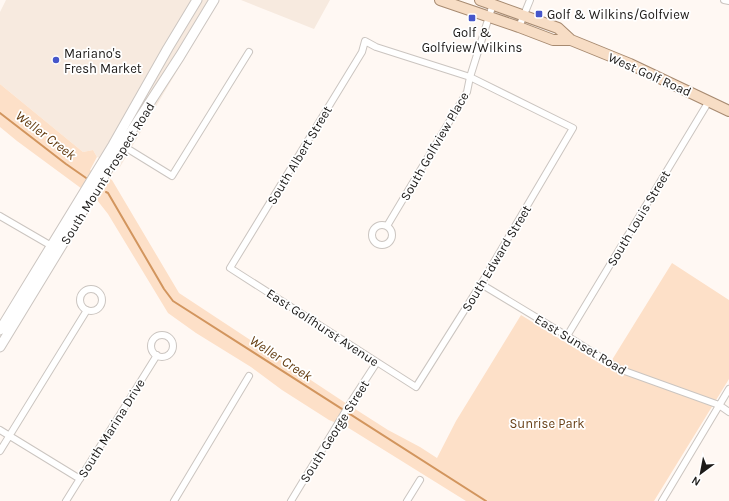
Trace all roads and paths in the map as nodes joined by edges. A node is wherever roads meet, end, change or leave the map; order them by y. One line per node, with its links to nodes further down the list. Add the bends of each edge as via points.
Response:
1 (197, 0): 17 (main road, South Mount Prospect Road, via 168,48)
2 (214, 0): 17 (main road, South Mount Prospect Road)
3 (440, 0): 10 (main road, West Golf Road)
4 (480, 0): 8 (main road, West Golf Road)
5 (530, 0): 9 (street)
6 (724, 0): 7 (street)
7 (729, 1)
8 (493, 4): 9 (main road, West Golf Road); 10 (street, South Golfview Place)
9 (523, 15): 11 (street); 12 (main road, West Golf Road, via 558,28)
10 (489, 17): 11 (main road, West Golf Road); 14 (street, South Golfview Place)
11 (519, 27): 12 (main road, West Golf Road, via 553,40)
12 (571, 40): 15 (main road, West Golf Road)
13 (249, 52): 17 (street, via 172,176)
14 (470, 77): 19 (street, South Golfview Place, via 467,92); 21 (street, South Albert Street, via 376,47 365,41 362,52); 22 (street, South Edward Street, via 574,128)
15 (709, 101): 16 (main road, West Golf Road); 25 (street, South Louis Street)
16 (729, 111)
17 (119, 143): 20 (main road, South Mount Prospect Road)
18 (0, 216): 20 (street)
19 (387, 226)
20 (56, 248): 24 (main road, South Mount Prospect Road); 26 (main road, South Mount Prospect Road)
21 (230, 268): 28 (street, East Golfhurst Avenue)
22 (481, 284): 25 (street, East Sunset Road); 30 (street, South Edward Street)
23 (87, 310): 35 (street)
24 (0, 330)
25 (567, 336): 32 (street, East Sunset Road, via 619,369)
26 (0, 347)
27 (157, 355): 37 (street, South Marina Drive)
28 (378, 362): 30 (street, East Golfhurst Avenue); 41 (street, South George Street)
29 (249, 376): 40 (street)
30 (416, 387)
31 (729, 389): 32 (street)
32 (719, 405): 33 (street, East Sunset Road); 43 (street)
33 (729, 412)
34 (0, 430): 35 (street)
35 (9, 436): 36 (street); 37 (street)
36 (0, 450)
37 (80, 479): 39 (street, South Marina Drive)
38 (420, 480): 42 (street)
39 (66, 501)
40 (174, 501)
41 (291, 501)
42 (407, 501)
43 (662, 501)

